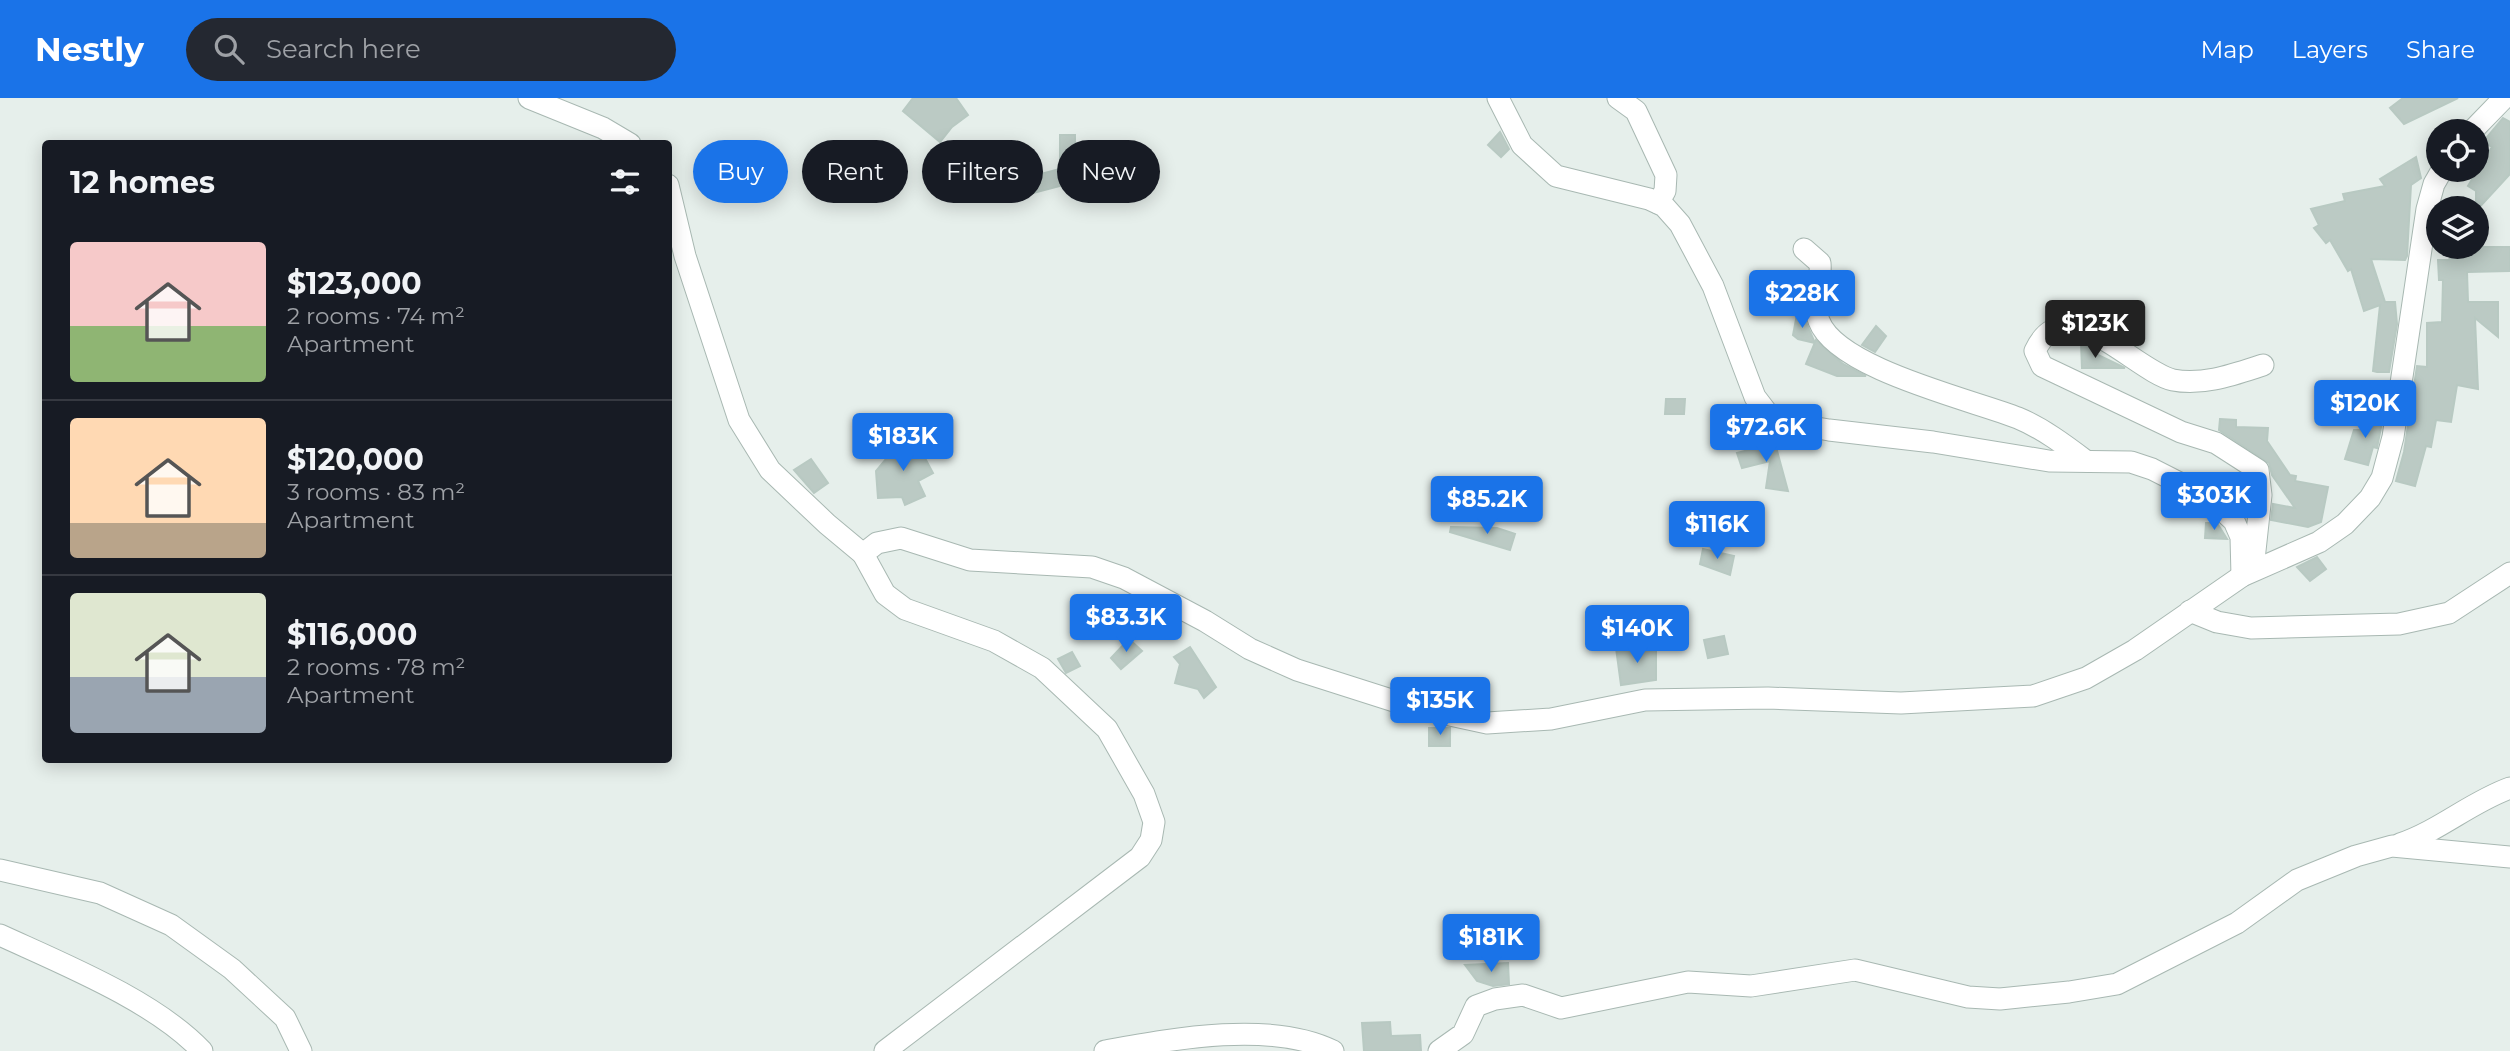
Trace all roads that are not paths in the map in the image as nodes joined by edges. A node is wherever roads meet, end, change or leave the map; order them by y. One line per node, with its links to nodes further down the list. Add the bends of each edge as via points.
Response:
1 (529, 98): 6 (street)
2 (1498, 98): 9 (street, via 1522,145 1556,176)
3 (1618, 98): 9 (street, via 1636,111 1666,175)
4 (2504, 98): 5 (street)
5 (2484, 119)
6 (623, 140)
7 (2435, 182): 15 (street, via 2427,209 2393,437 2382,478 2345,524 2319,542)
8 (672, 202): 13 (street, via 685,257 739,420 770,470)
9 (1658, 203): 12 (street, via 1680,224 1713,286 1755,397 1768,414 1788,423 1829,430 2049,461)
10 (1804, 249): 12 (street, via 1820,263 1816,308 1819,323 1829,335 1865,362 2020,419)
11 (2263, 365): 15 (street, via 2202,381 2175,380 2154,373 2106,338 2076,328 2048,335 2035,351 2042,366 2182,432 2216,443 2258,470 2261,495)
12 (2086, 461): 15 (street, via 2131,462 2183,482 2209,498 2234,521)
13 (863, 554): 16 (street, via 877,543 901,538 970,560 1092,567 1125,578 1250,649 1297,670 1413,707 1487,723 1551,719 1645,700 1768,698 1901,704 2033,696 2086,678 2136,650); 24 (street, via 885,594 905,609 994,641 1042,668 1107,729 1144,794 1154,822 1151,840 1140,857)
14 (2510, 573): 16 (street, via 2449,613 2399,624 2251,628)
15 (2247, 574): 16 (street)
16 (2190, 611)
17 (2510, 788): 18 (street, via 2418,838)
18 (2392, 846): 19 (street); 27 (street, via 2297,880 2237,923 2117,984 2069,992 1968,997 1855,970 1751,986 1688,982 1561,1008 1523,995 1476,1006 1463,1034)
19 (2510, 857)
20 (0, 870): 23 (street, via 100,893 170,925 232,969 285,1018)
21 (0, 935): 22 (street, via 174,1025)
22 (202, 1051)
23 (301, 1051)
24 (885, 1051)
25 (1105, 1051): 26 (street, via 1153,1042 1269,1035 1296,1038)
26 (1333, 1051)
27 (1439, 1051)

